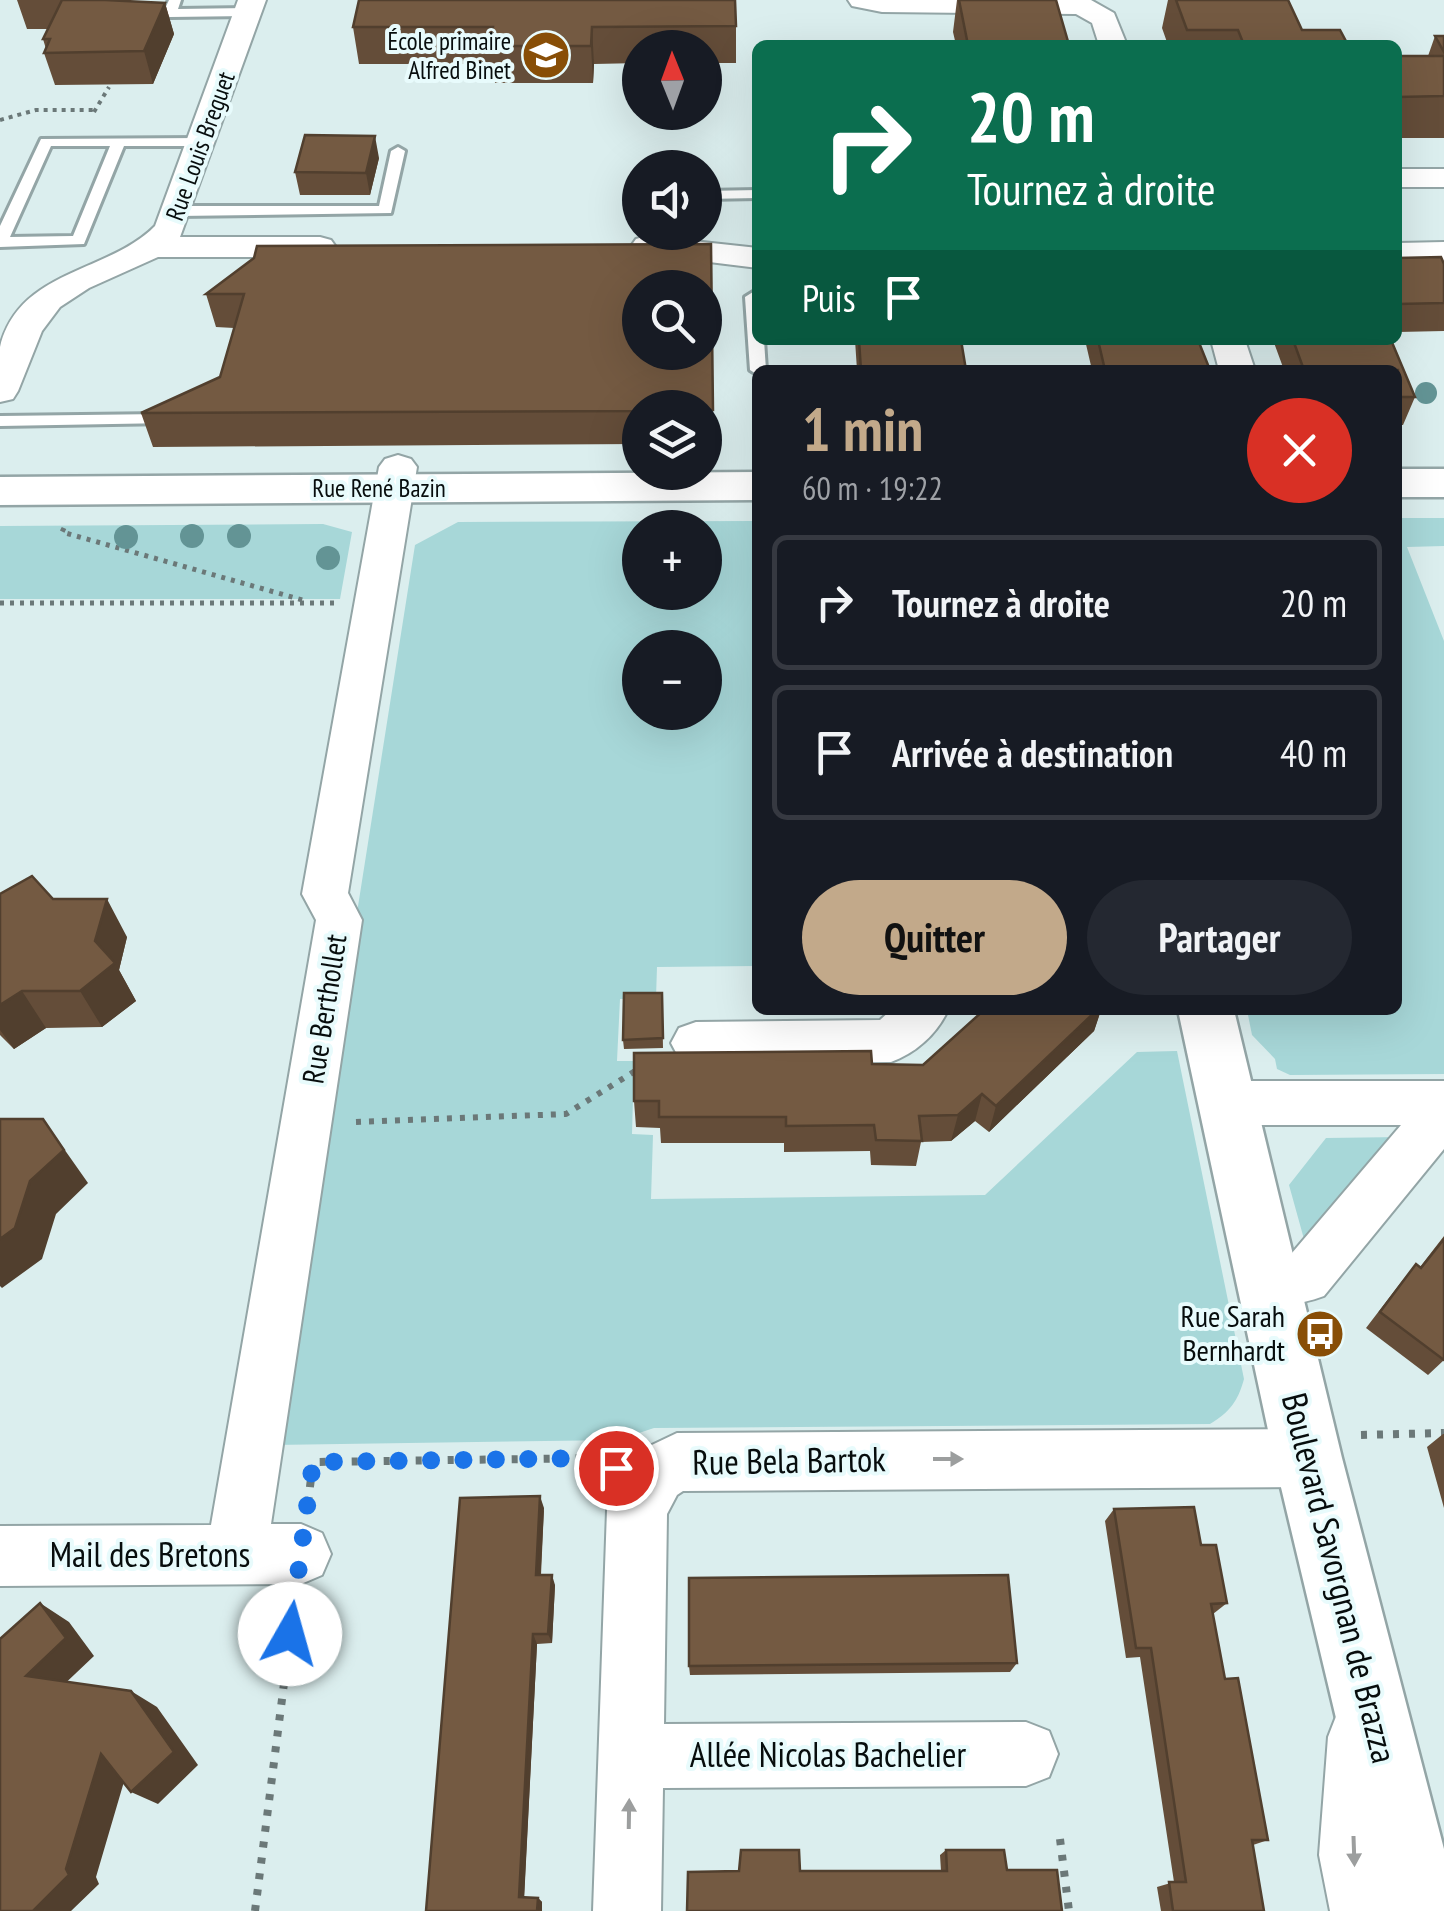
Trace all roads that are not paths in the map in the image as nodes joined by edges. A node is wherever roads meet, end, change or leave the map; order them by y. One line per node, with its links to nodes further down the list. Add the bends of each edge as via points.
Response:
1 (175, 0): 4 (lane, via 170,12)
2 (862, 0): 3 (street)
3 (1087, 5): 5 (street, via 1104,19)
4 (250, 6): 7 (street, Rue Louis Breguet)
5 (1111, 40)
6 (119, 142): 6 (lane, via 46,142 0,242 79,241); 7 (lane)
7 (202, 142): 13 (street, Rue Louis Breguet)
8 (398, 151): 13 (lane, via 386,210)
9 (1402, 178): 10 (street)
10 (1444, 178)
11 (722, 194): 12 (lane)
12 (752, 194)
13 (178, 211): 15 (street, Rue Louis Breguet)
14 (350, 246): 15 (street)
15 (156, 247): 20 (street, Rue Louis Breguet, via 66,286)
16 (705, 250): 19 (street)
17 (1444, 252): 18 (street)
18 (1402, 253)
19 (752, 258)
20 (12, 336): 21 (street, Rue Louis Breguet)
21 (0, 391)
22 (163, 419): 23 (lane)
23 (0, 421)
24 (396, 478): 27 (street, Rue René Bazin); 28 (street, Rue René Bazin); 36 (street, Rue Berthollet, via 325,894 339,920)
25 (1402, 483): 26 (street)
26 (1444, 483)
27 (752, 486)
28 (0, 491)
29 (919, 1015): 31 (street, via 892,1041)
30 (1207, 1015): 33 (street, Boulevard Savorgnan de Brazza)
31 (696, 1043)
32 (1434, 1102): 33 (street); 34 (street, via 1432,1126 1305,1278)
33 (1228, 1104): 34 (street, Boulevard Savorgnan de Brazza)
34 (1267, 1280): 35 (street, Boulevard Savorgnan de Brazza)
35 (1326, 1447): 39 (street, Boulevard Savorgnan de Brazza); 41 (street, Rue Bela Bartok, one-way to 35, via 637,1510 656,1474 677,1462)
36 (236, 1554): 37 (street, Mail des Bretons); 38 (street, Mail des Bretons)
37 (300, 1554)
38 (0, 1556)
39 (1364, 1684): 43 (street, one-way to 43, via 1352,1854); 44 (street, Boulevard Savorgnan de Brazza)
40 (1026, 1754): 41 (street, Allée Nicolas Bachelier)
41 (630, 1756): 42 (street, Rue Bela Bartok, one-way to 41)
42 (627, 1911)
43 (1364, 1911)
44 (1422, 1911)

